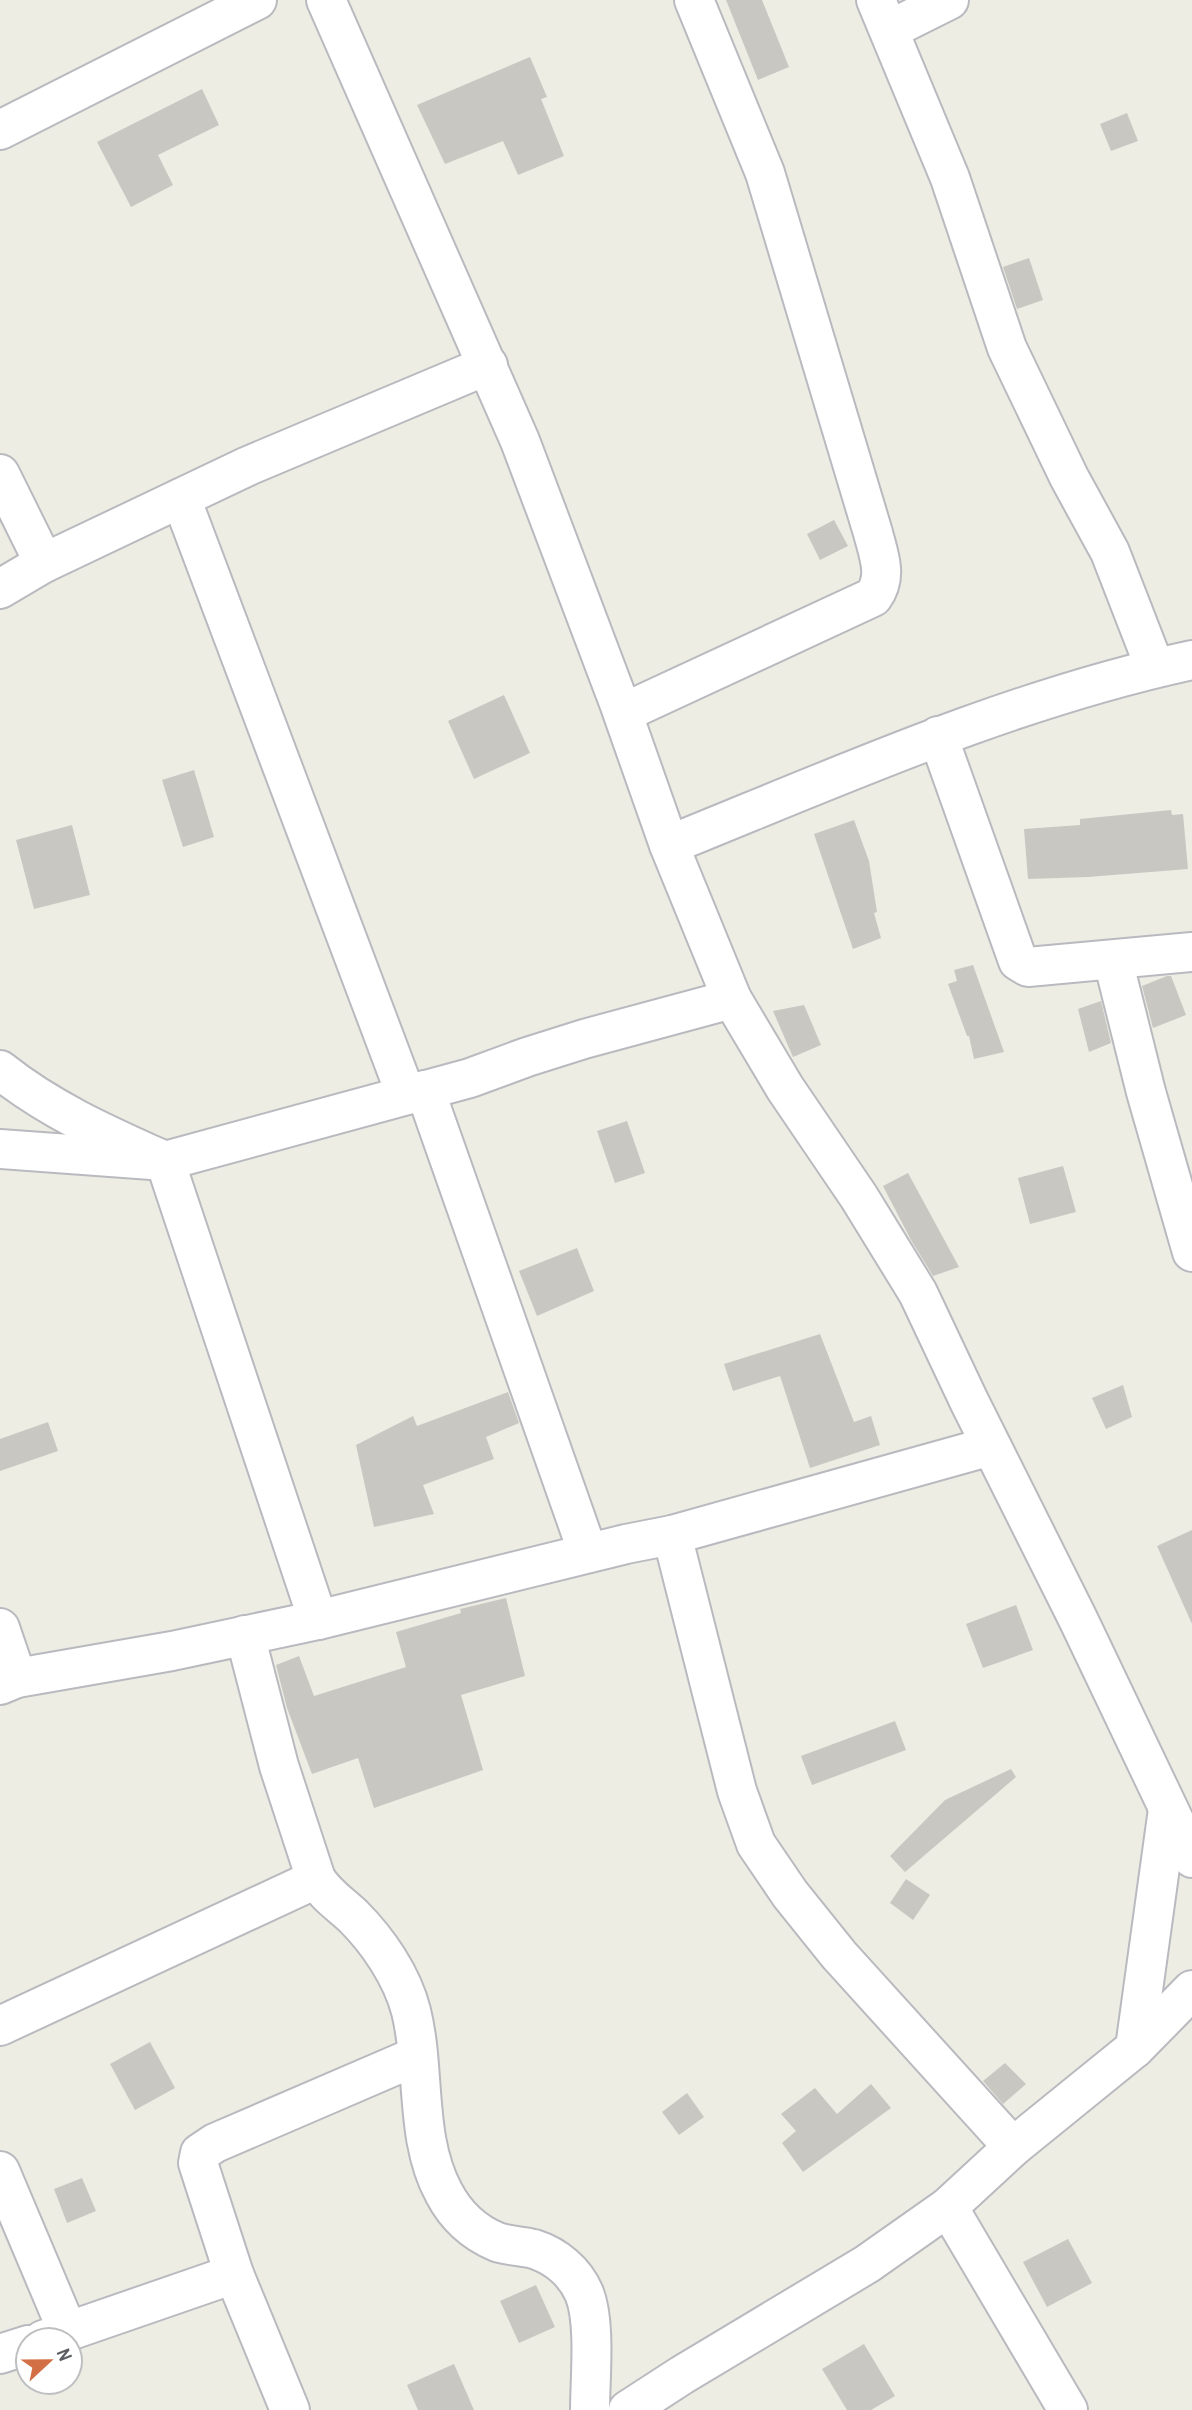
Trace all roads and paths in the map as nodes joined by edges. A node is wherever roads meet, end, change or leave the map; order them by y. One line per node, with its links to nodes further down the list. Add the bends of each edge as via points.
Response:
1 (257, 0): 6 (street)
2 (326, 0): 7 (street)
3 (694, 0): 14 (street, via 765,173 882,564 882,577 873,597)
4 (949, 0): 5 (street)
5 (882, 15): 13 (street, via 950,178 1007,348 1110,552)
6 (0, 130)
7 (488, 365): 9 (street); 14 (street)
8 (0, 474): 10 (street)
9 (181, 498): 10 (street); 21 (street)
10 (44, 563): 11 (street)
11 (0, 589)
12 (1192, 660): 13 (street)
13 (1155, 668): 15 (street)
14 (623, 713): 16 (street)
15 (939, 736): 16 (street); 18 (street, via 1018,961 1028,968)
16 (669, 845): 19 (street)
17 (1192, 952): 18 (street)
18 (1113, 960): 24 (street)
19 (732, 999): 21 (street); 25 (street, via 918,1293)
20 (0, 1070): 23 (street, via 84,1125)
21 (415, 1092): 23 (street); 27 (street)
22 (0, 1149): 23 (street)
23 (165, 1161): 28 (street)
24 (1192, 1252)
25 (991, 1446): 26 (street); 32 (street)
26 (671, 1535): 27 (street); 39 (street, via 737,1791 756,1844 839,1955)
27 (588, 1553): 28 (street)
28 (318, 1620): 30 (street)
29 (0, 1628): 31 (street)
30 (245, 1635): 31 (street); 34 (street, via 279,1766)
31 (9, 1682)
32 (1168, 1809): 33 (street); 37 (street)
33 (1192, 1858)
34 (316, 1879): 36 (street); 38 (street, via 395,1970 411,2010)
35 (1192, 1990): 37 (street)
36 (0, 2026)
37 (1135, 2048): 39 (street)
38 (417, 2056): 42 (street, via 200,2153 198,2163); 46 (street, via 433,2169 455,2214 499,2243 553,2256 584,2293 590,2319)
39 (1013, 2147): 41 (street)
40 (0, 2171): 43 (street)
41 (948, 2207): 47 (street, via 867,2264); 48 (street)
42 (234, 2274): 44 (street); 45 (street)
43 (53, 2326)
44 (84, 2326)
45 (290, 2410)
46 (590, 2410)
47 (628, 2410)
48 (1068, 2410)

